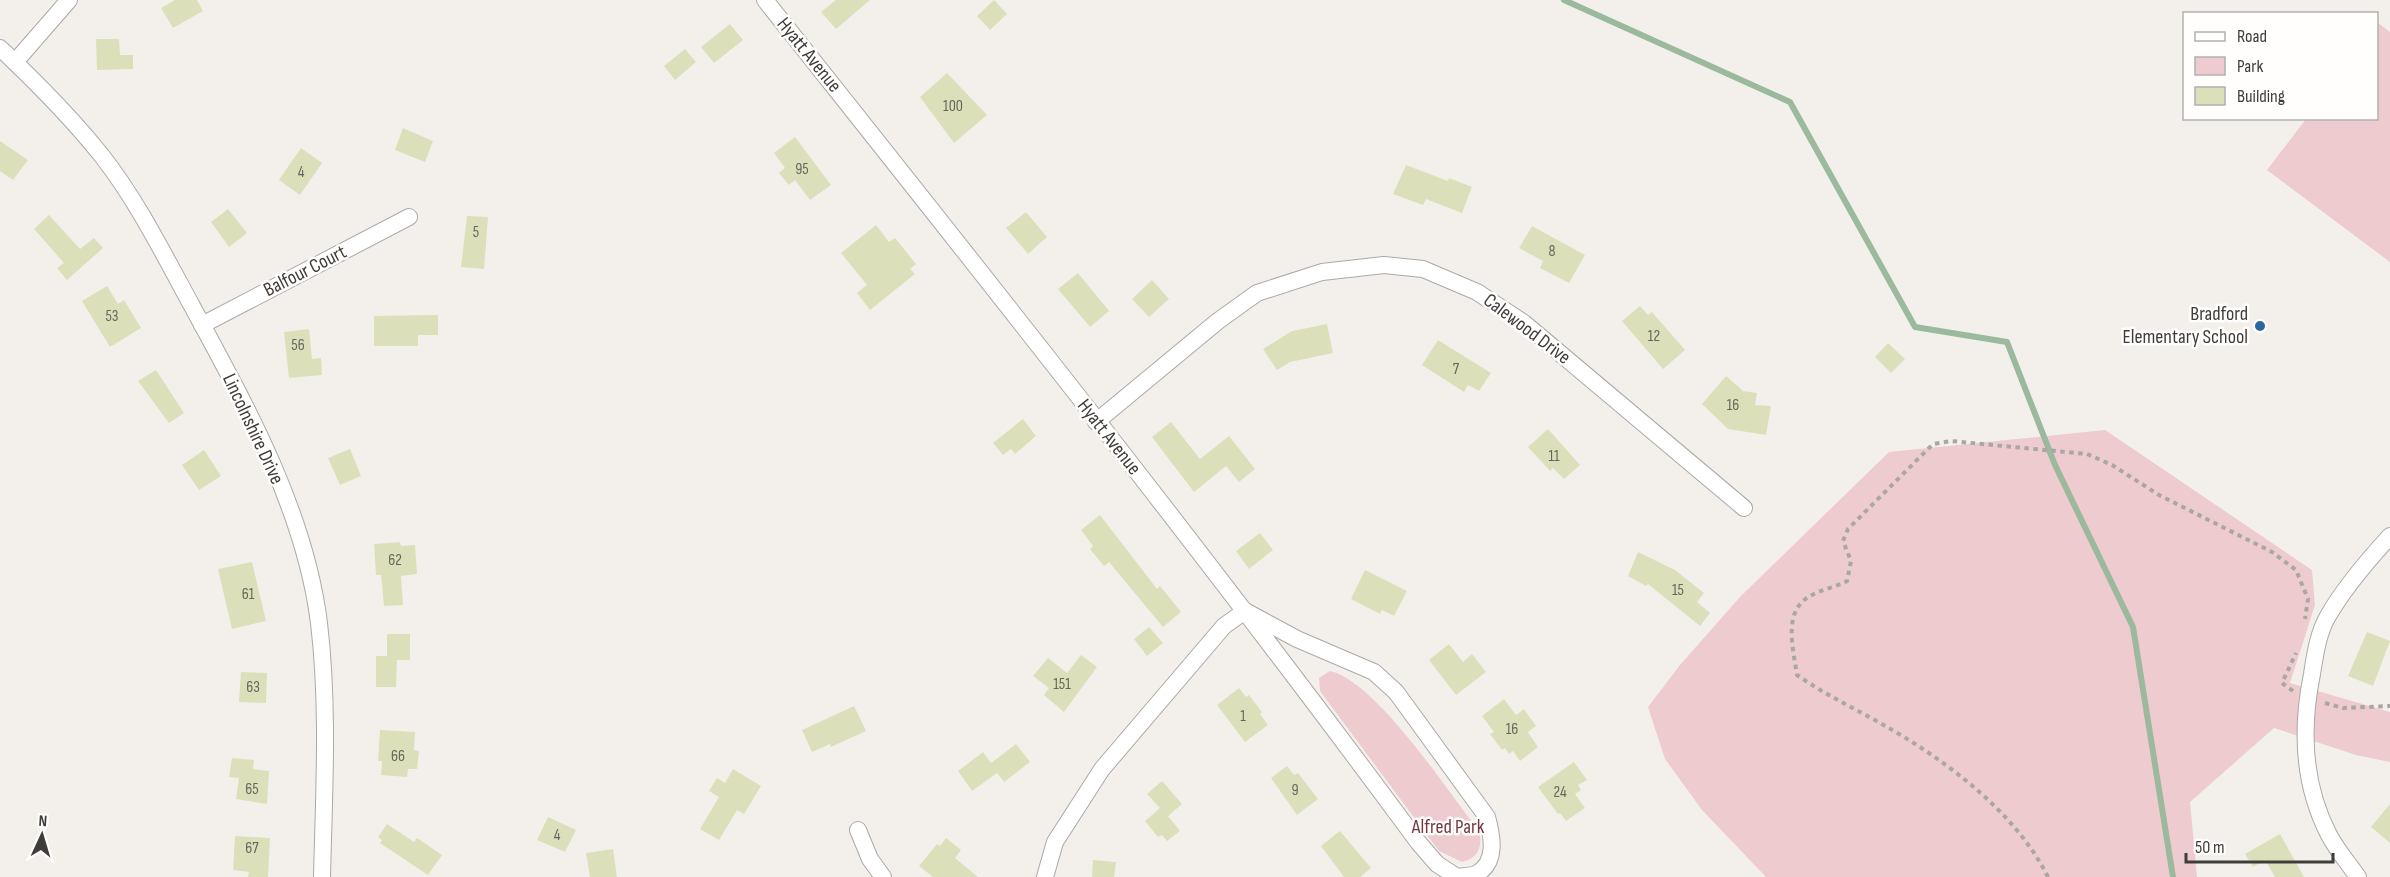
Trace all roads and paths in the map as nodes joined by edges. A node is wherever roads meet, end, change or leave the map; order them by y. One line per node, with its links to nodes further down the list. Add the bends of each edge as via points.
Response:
1 (69, 0): 4 (street)
2 (765, 0): 7 (street, Hyatt Avenue)
3 (0, 48): 4 (street, Lincolnshire Drive)
4 (15, 62): 6 (street, Lincolnshire Drive, via 103,157 141,213)
5 (409, 217): 6 (street, Balfour Court)
6 (202, 324): 17 (street, Lincolnshire Drive, via 274,471 295,524 319,621 324,693)
7 (1096, 422): 8 (street, Calewood Drive, via 1257,293 1322,272 1384,265 1423,269 1477,292 1524,323); 10 (street, Hyatt Avenue)
8 (1744, 508)
9 (2390, 536): 21 (street, via 2327,617 2306,702 2307,761 2316,803 2329,836)
10 (1245, 611): 10 (street, via 1297,639 1364,667 1396,692 1487,817 1492,846 1488,862 1476,874 1457,877 1437,864); 19 (street, via 1224,626 1102,769 1055,842)
11 (2304, 625): 20 (path, via 2308,599 2296,570 2272,552 2159,495 2112,465 2087,454 1951,441 1933,444 1848,529 1843,542 1851,561 1847,581 1798,605 1792,621 1797,675 1913,742 1970,786 2019,829)
12 (2298, 646): 13 (path, via 2282,683)
13 (2298, 694)
14 (2320, 701): 15 (path, via 2343,708)
15 (2390, 706)
16 (858, 830): 18 (street, via 870,859)
17 (322, 877)
18 (883, 877)
19 (1045, 877)
20 (2048, 877)
21 (2358, 877)

